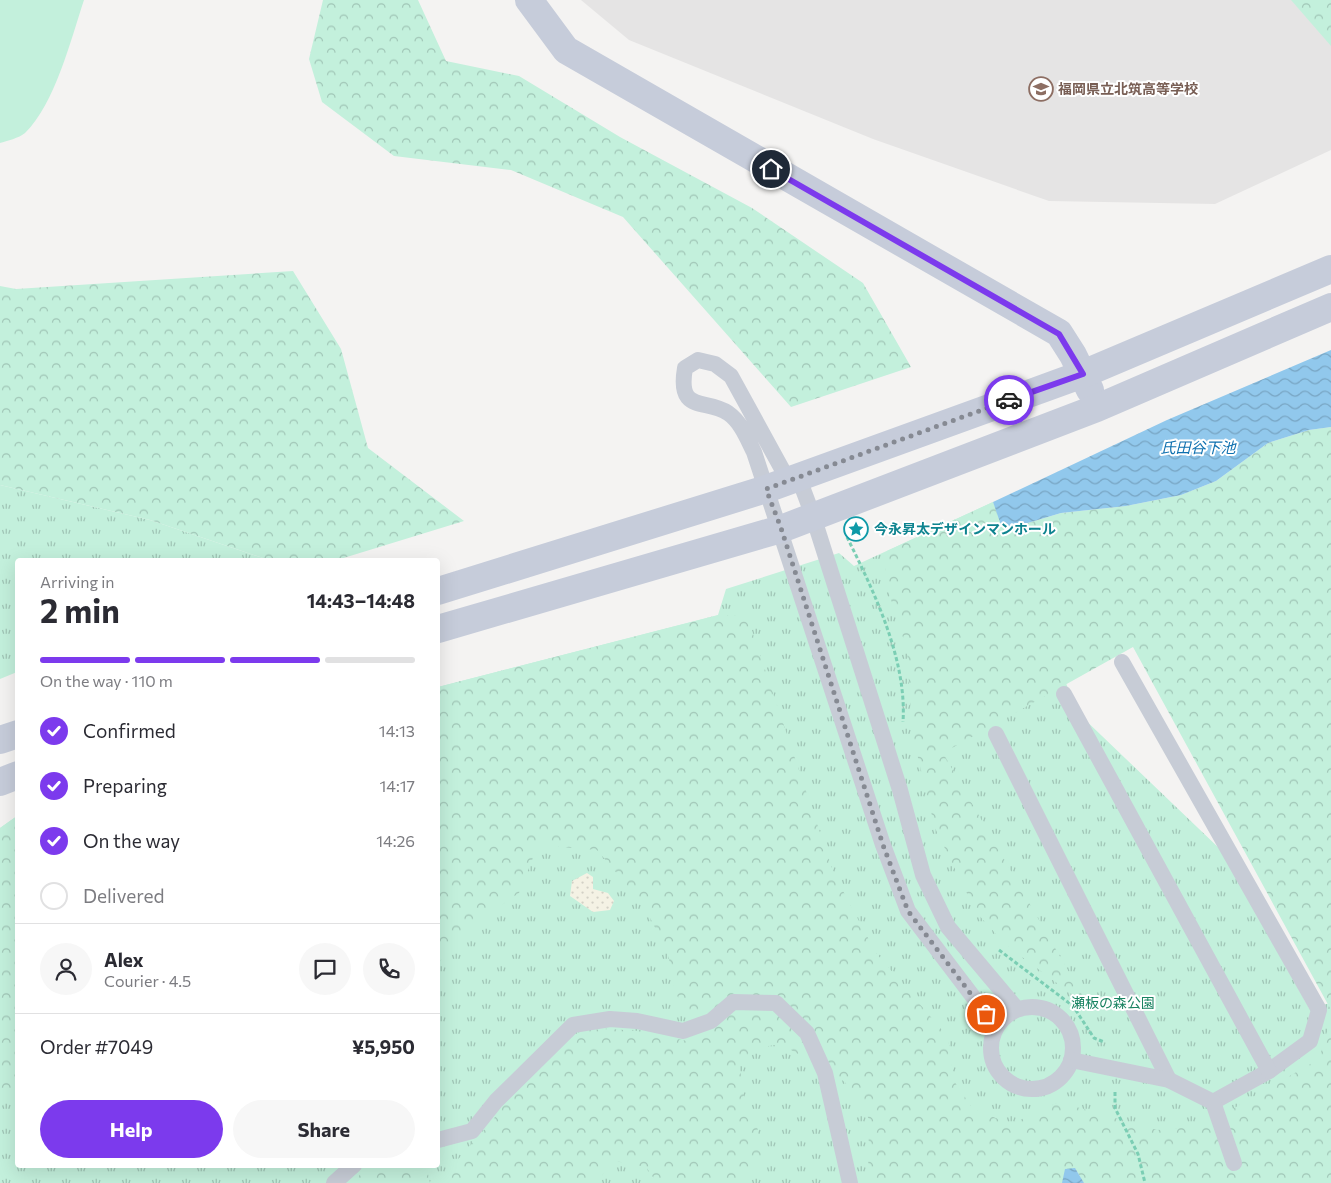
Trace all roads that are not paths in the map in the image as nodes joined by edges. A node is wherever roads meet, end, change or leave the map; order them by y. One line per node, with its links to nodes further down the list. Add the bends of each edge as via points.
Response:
1 (529, 0): 4 (street, via 566,50 1059,334)
2 (1331, 269): 4 (street)
3 (1331, 307): 5 (street)
4 (1083, 374): 5 (street); 6 (street)
5 (1097, 408): 7 (street)
6 (784, 482): 6 (lane, via 754,452 737,420 726,412 699,405 690,398 682,384 685,368 698,360 714,364 731,376); 7 (lane); 8 (lane); 9 (street)
7 (814, 516): 8 (street); 18 (lane, via 924,875 948,927)
8 (781, 528): 10 (street); 19 (lane, via 883,845 908,911)
9 (440, 591)
10 (440, 628)
11 (1122, 662): 21 (lane, via 1318,1010 1310,1041)
12 (1064, 694): 21 (lane)
13 (996, 734): 22 (lane)
14 (15, 735): 15 (street)
15 (0, 740)
16 (15, 776): 17 (street)
17 (0, 782)
18 (1018, 1009): 19 (lane, via 1005,1016); 20 (lane, via 1030,1006 1055,1014 1071,1034)
19 (996, 1027): 20 (lane, via 991,1055 996,1068 1017,1087 1045,1087 1065,1072)
20 (1071, 1060): 22 (lane)
21 (1269, 1071): 23 (lane)
22 (1169, 1080): 23 (lane)
23 (1212, 1102): 25 (lane)
24 (440, 1139): 28 (lane, via 472,1131 496,1101 573,1025 610,1019 683,1031 711,1021 733,1002 776,1003 807,1033 826,1073)
25 (1234, 1163)
26 (351, 1168): 27 (lane)
27 (334, 1183)
28 (850, 1183)

